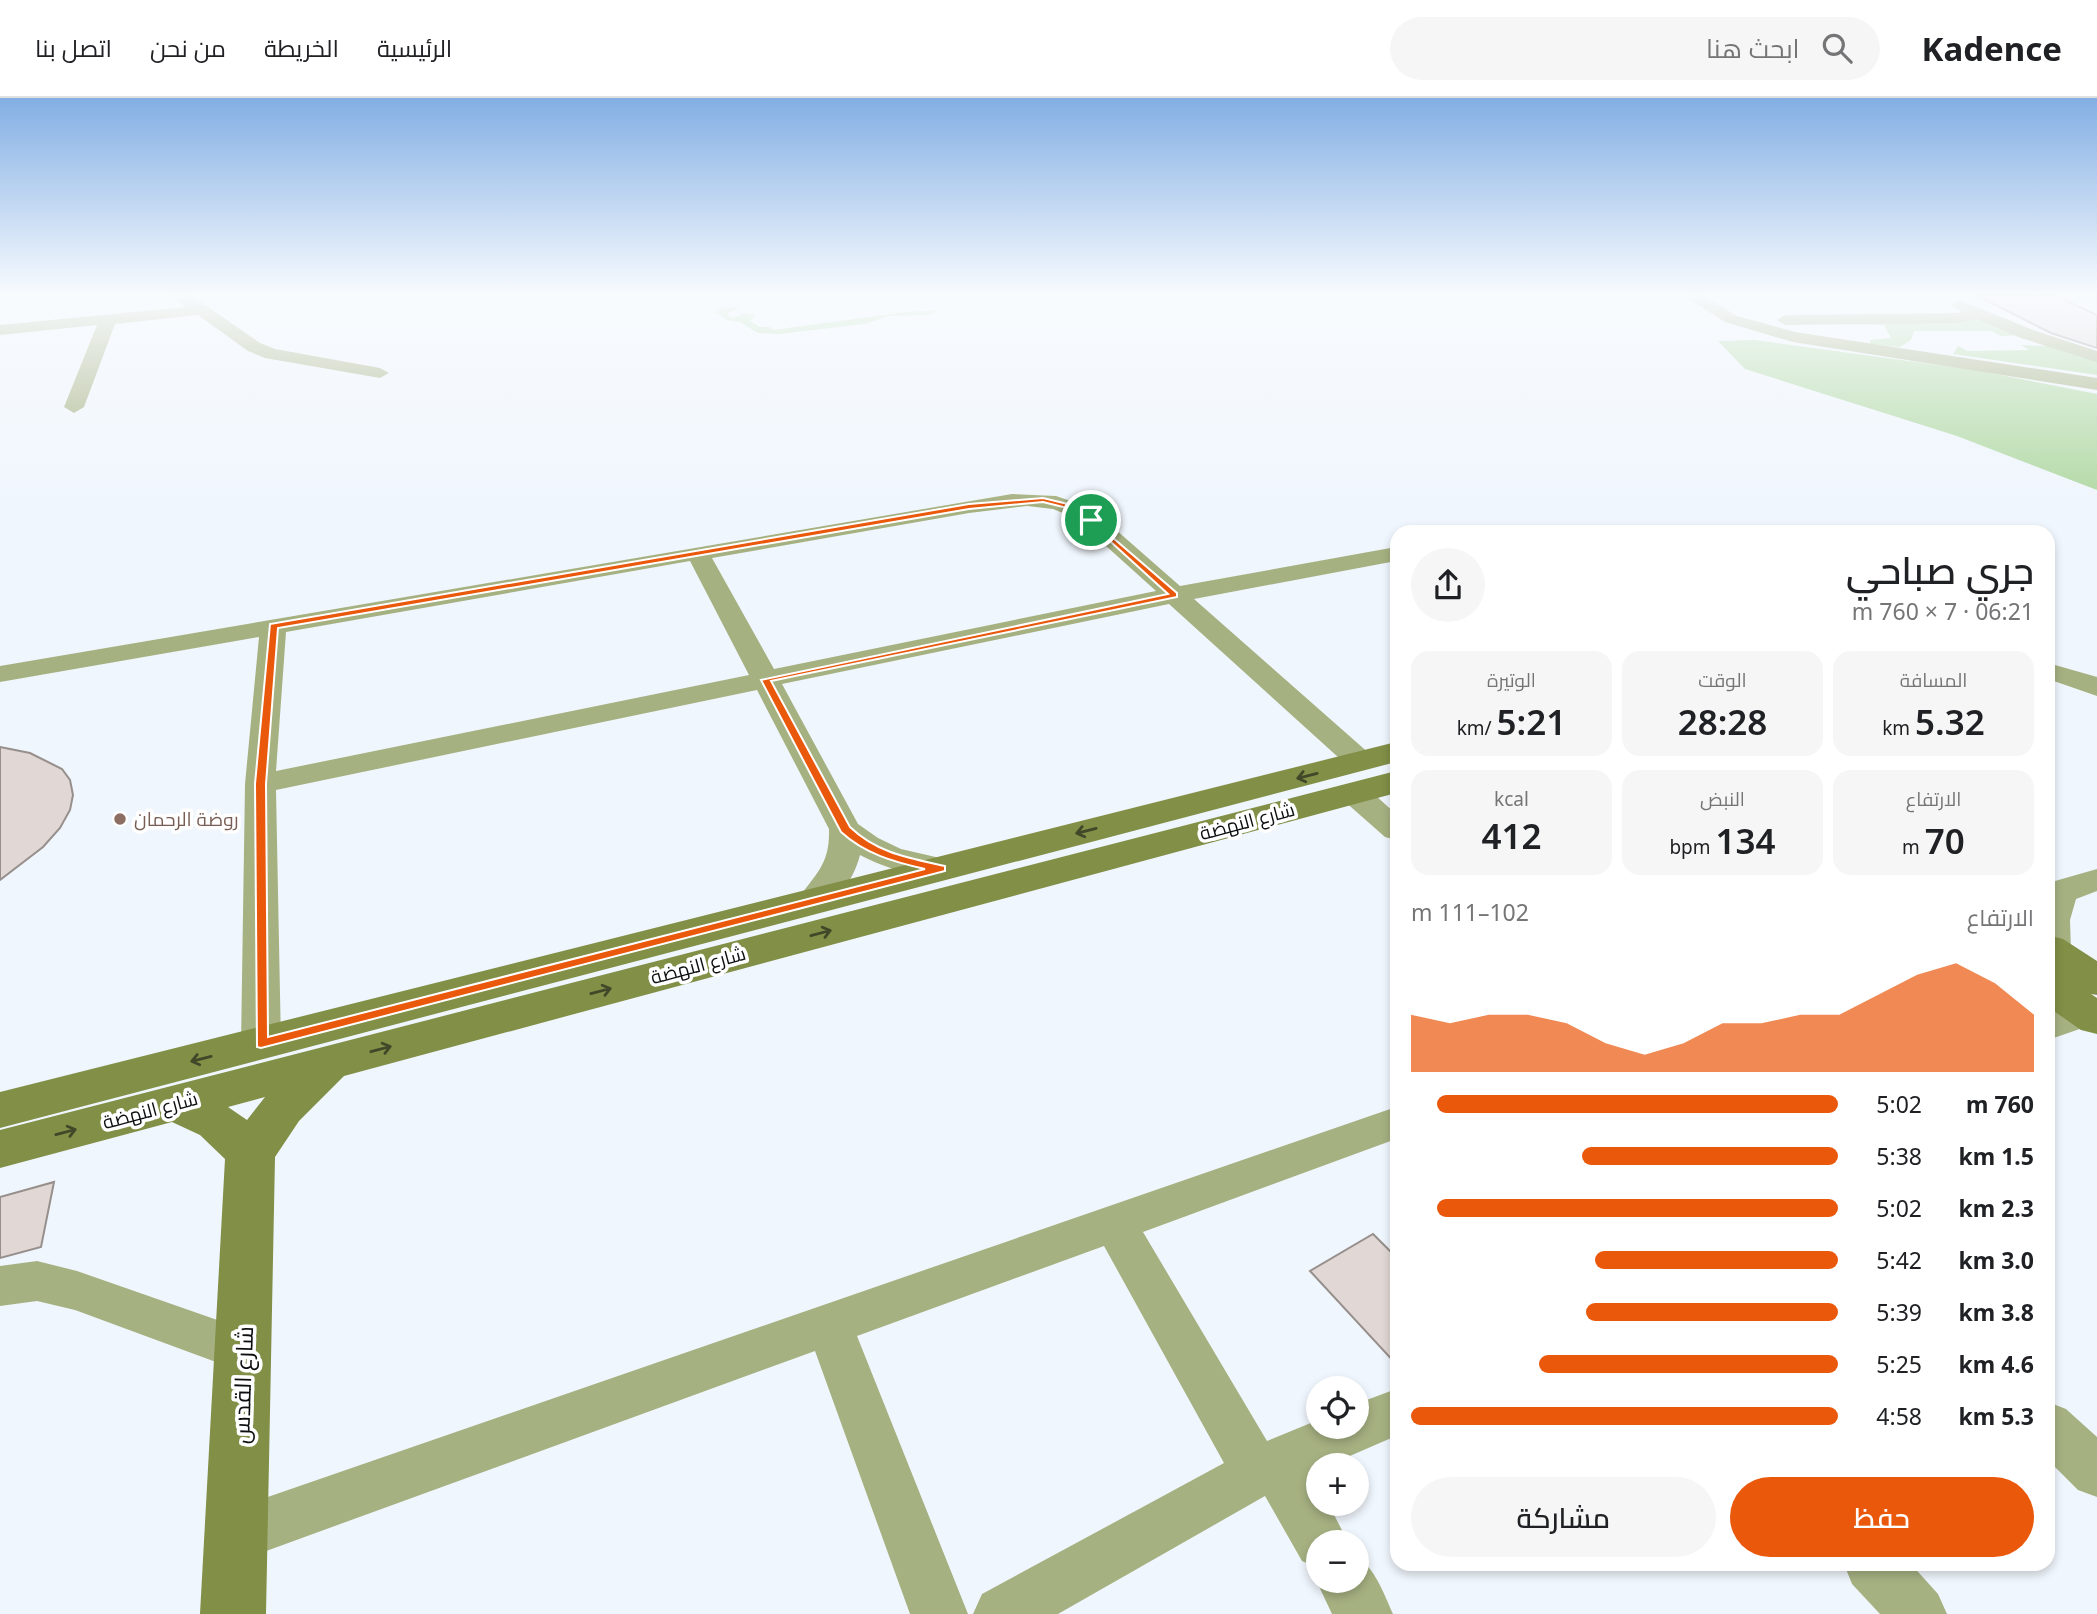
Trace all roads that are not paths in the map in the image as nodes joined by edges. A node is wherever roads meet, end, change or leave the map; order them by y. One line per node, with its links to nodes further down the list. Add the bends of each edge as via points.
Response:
1 (90, 366): 8 (street)
2 (338, 366): 5 (street)
3 (2012, 366): 7 (street)
4 (2031, 366): 6 (street)
5 (380, 373)
6 (2097, 377)
7 (2097, 384)
8 (74, 407)
9 (698, 553): 11 (street, via 969,506 1043,500 1083,513); 12 (street); 15 (street)
10 (1390, 555): 11 (street)
11 (1174, 595): 15 (street); 17 (street)
12 (273, 626): 14 (street); 19 (street)
13 (2055, 673): 16 (street)
14 (0, 674)
15 (765, 680): 19 (street); 21 (street)
16 (2097, 688)
17 (1370, 769): 18 (street, شارع النهضة); 20 (street); 22 (street, شارع النهضة, one-way to 22); 30 (street, شارع النهضة, one-way to 17)
18 (1390, 779)
19 (260, 784): 29 (street)
20 (1390, 816)
21 (845, 829): 22 (street, via 894,859); 25 (street, via 847,843 838,872)
22 (941, 868): 25 (street, شارع النهضة)
23 (2097, 879): 24 (street)
24 (2055, 890)
25 (814, 901): 29 (street, شارع النهضة)
26 (2055, 968): 27 (street)
27 (2094, 1004): 28 (street)
28 (2055, 1024)
29 (261, 1044): 32 (street, شارع النهضة, one-way to 32)
30 (333, 1061): 31 (street, شارع النهضة); 35 (street, via 283,1106)
31 (172, 1104): 34 (street, شارع النهضة, one-way to 31); 35 (street, via 212,1118 241,1142)
32 (0, 1110)
33 (1390, 1127): 36 (street)
34 (0, 1149)
35 (250, 1157): 39 (street, شارع القدس)
36 (1115, 1224): 38 (street); 42 (street)
37 (0, 1286): 39 (street, via 37,1281 77,1291)
38 (829, 1325): 45 (street); 49 (street)
39 (243, 1350): 45 (street, شارع القدس)
40 (1390, 1415): 42 (street)
41 (2055, 1433): 43 (street)
42 (1266, 1468): 44 (street); 50 (street)
43 (2097, 1472)
44 (1312, 1530)
45 (236, 1535): 48 (street, شارع القدس)
46 (1878, 1571): 52 (street)
47 (1352, 1593): 51 (street)
48 (233, 1614)
49 (939, 1614)
50 (1002, 1614)
51 (1364, 1614)
52 (1918, 1614)

